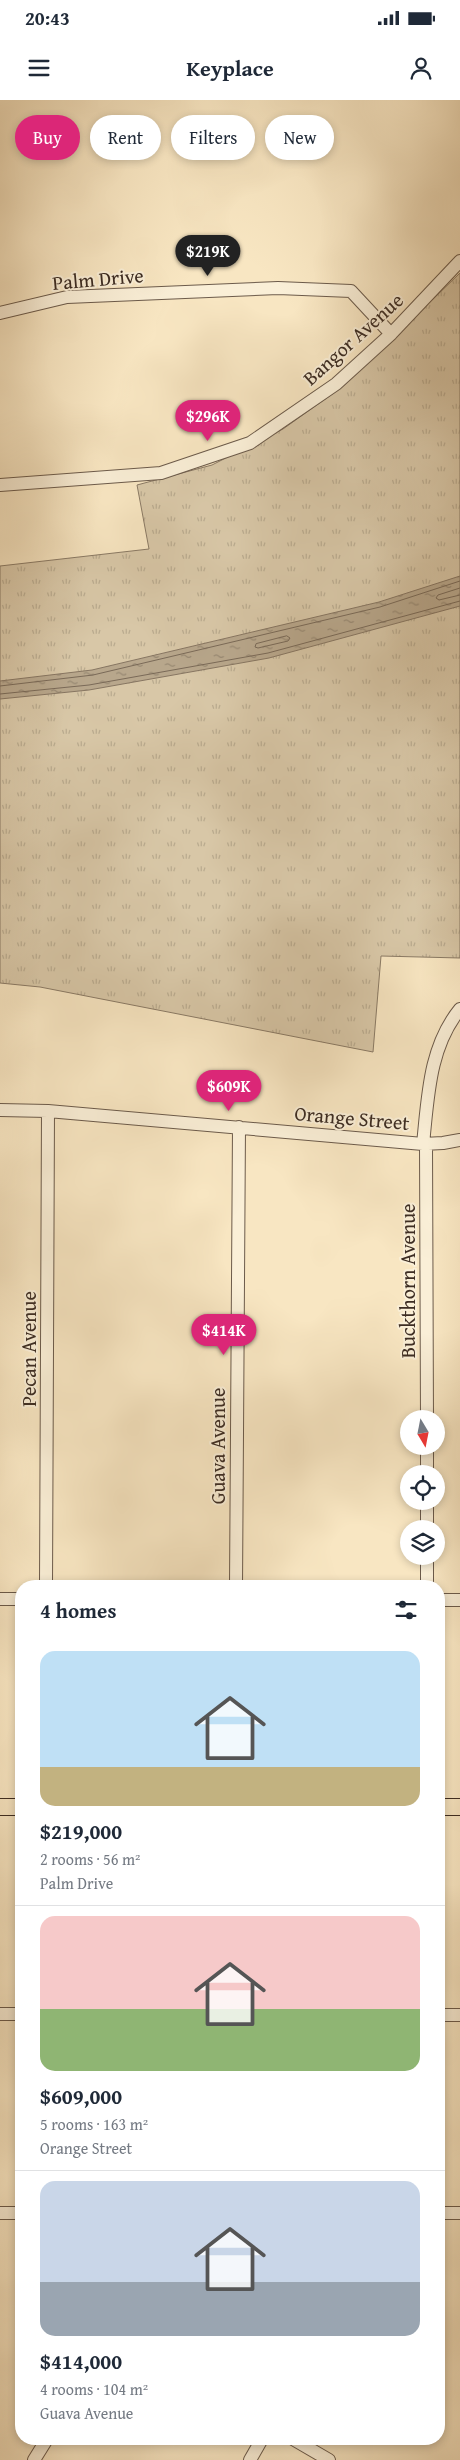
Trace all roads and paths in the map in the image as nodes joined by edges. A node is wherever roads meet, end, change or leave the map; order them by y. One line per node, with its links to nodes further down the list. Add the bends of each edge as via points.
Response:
1 (460, 260): 3 (street, Bangor Avenue)
2 (0, 313): 3 (street, Palm Drive, via 66,297 278,288 351,291)
3 (391, 334): 4 (street, Bangor Avenue, via 336,384 250,443 161,473)
4 (0, 485)
5 (460, 1009): 10 (street, Buckthorn Avenue, via 444,1033 437,1051 430,1079)
6 (0, 1110): 7 (street, Orange Street)
7 (48, 1111): 8 (street, Orange Street); 13 (street, Pecan Avenue)
8 (239, 1126): 10 (street, Orange Street); 14 (street, Guava Avenue)
9 (460, 1140): 10 (street, Orange Street)
10 (424, 1144): 11 (street, Buckthorn Avenue)
11 (427, 1410)
12 (427, 1565): 15 (street)
13 (46, 1580)
14 (236, 1580)
15 (427, 1580)
16 (0, 1599): 17 (street)
17 (15, 1599)
18 (445, 1600): 19 (street)
19 (460, 1600)
20 (0, 1807): 21 (main road)
21 (15, 1807)
22 (445, 1807): 23 (main road)
23 (460, 1807)
24 (0, 2014): 25 (street)
25 (15, 2014)
26 (445, 2015): 27 (street)
27 (460, 2015)
28 (0, 2213): 29 (street)
29 (15, 2213)
30 (445, 2213): 31 (street)
31 (460, 2213)
32 (43, 2445): 35 (street)
33 (259, 2445): 36 (street)
34 (303, 2445): 37 (street)
35 (34, 2460)
36 (250, 2460)
37 (329, 2460)

